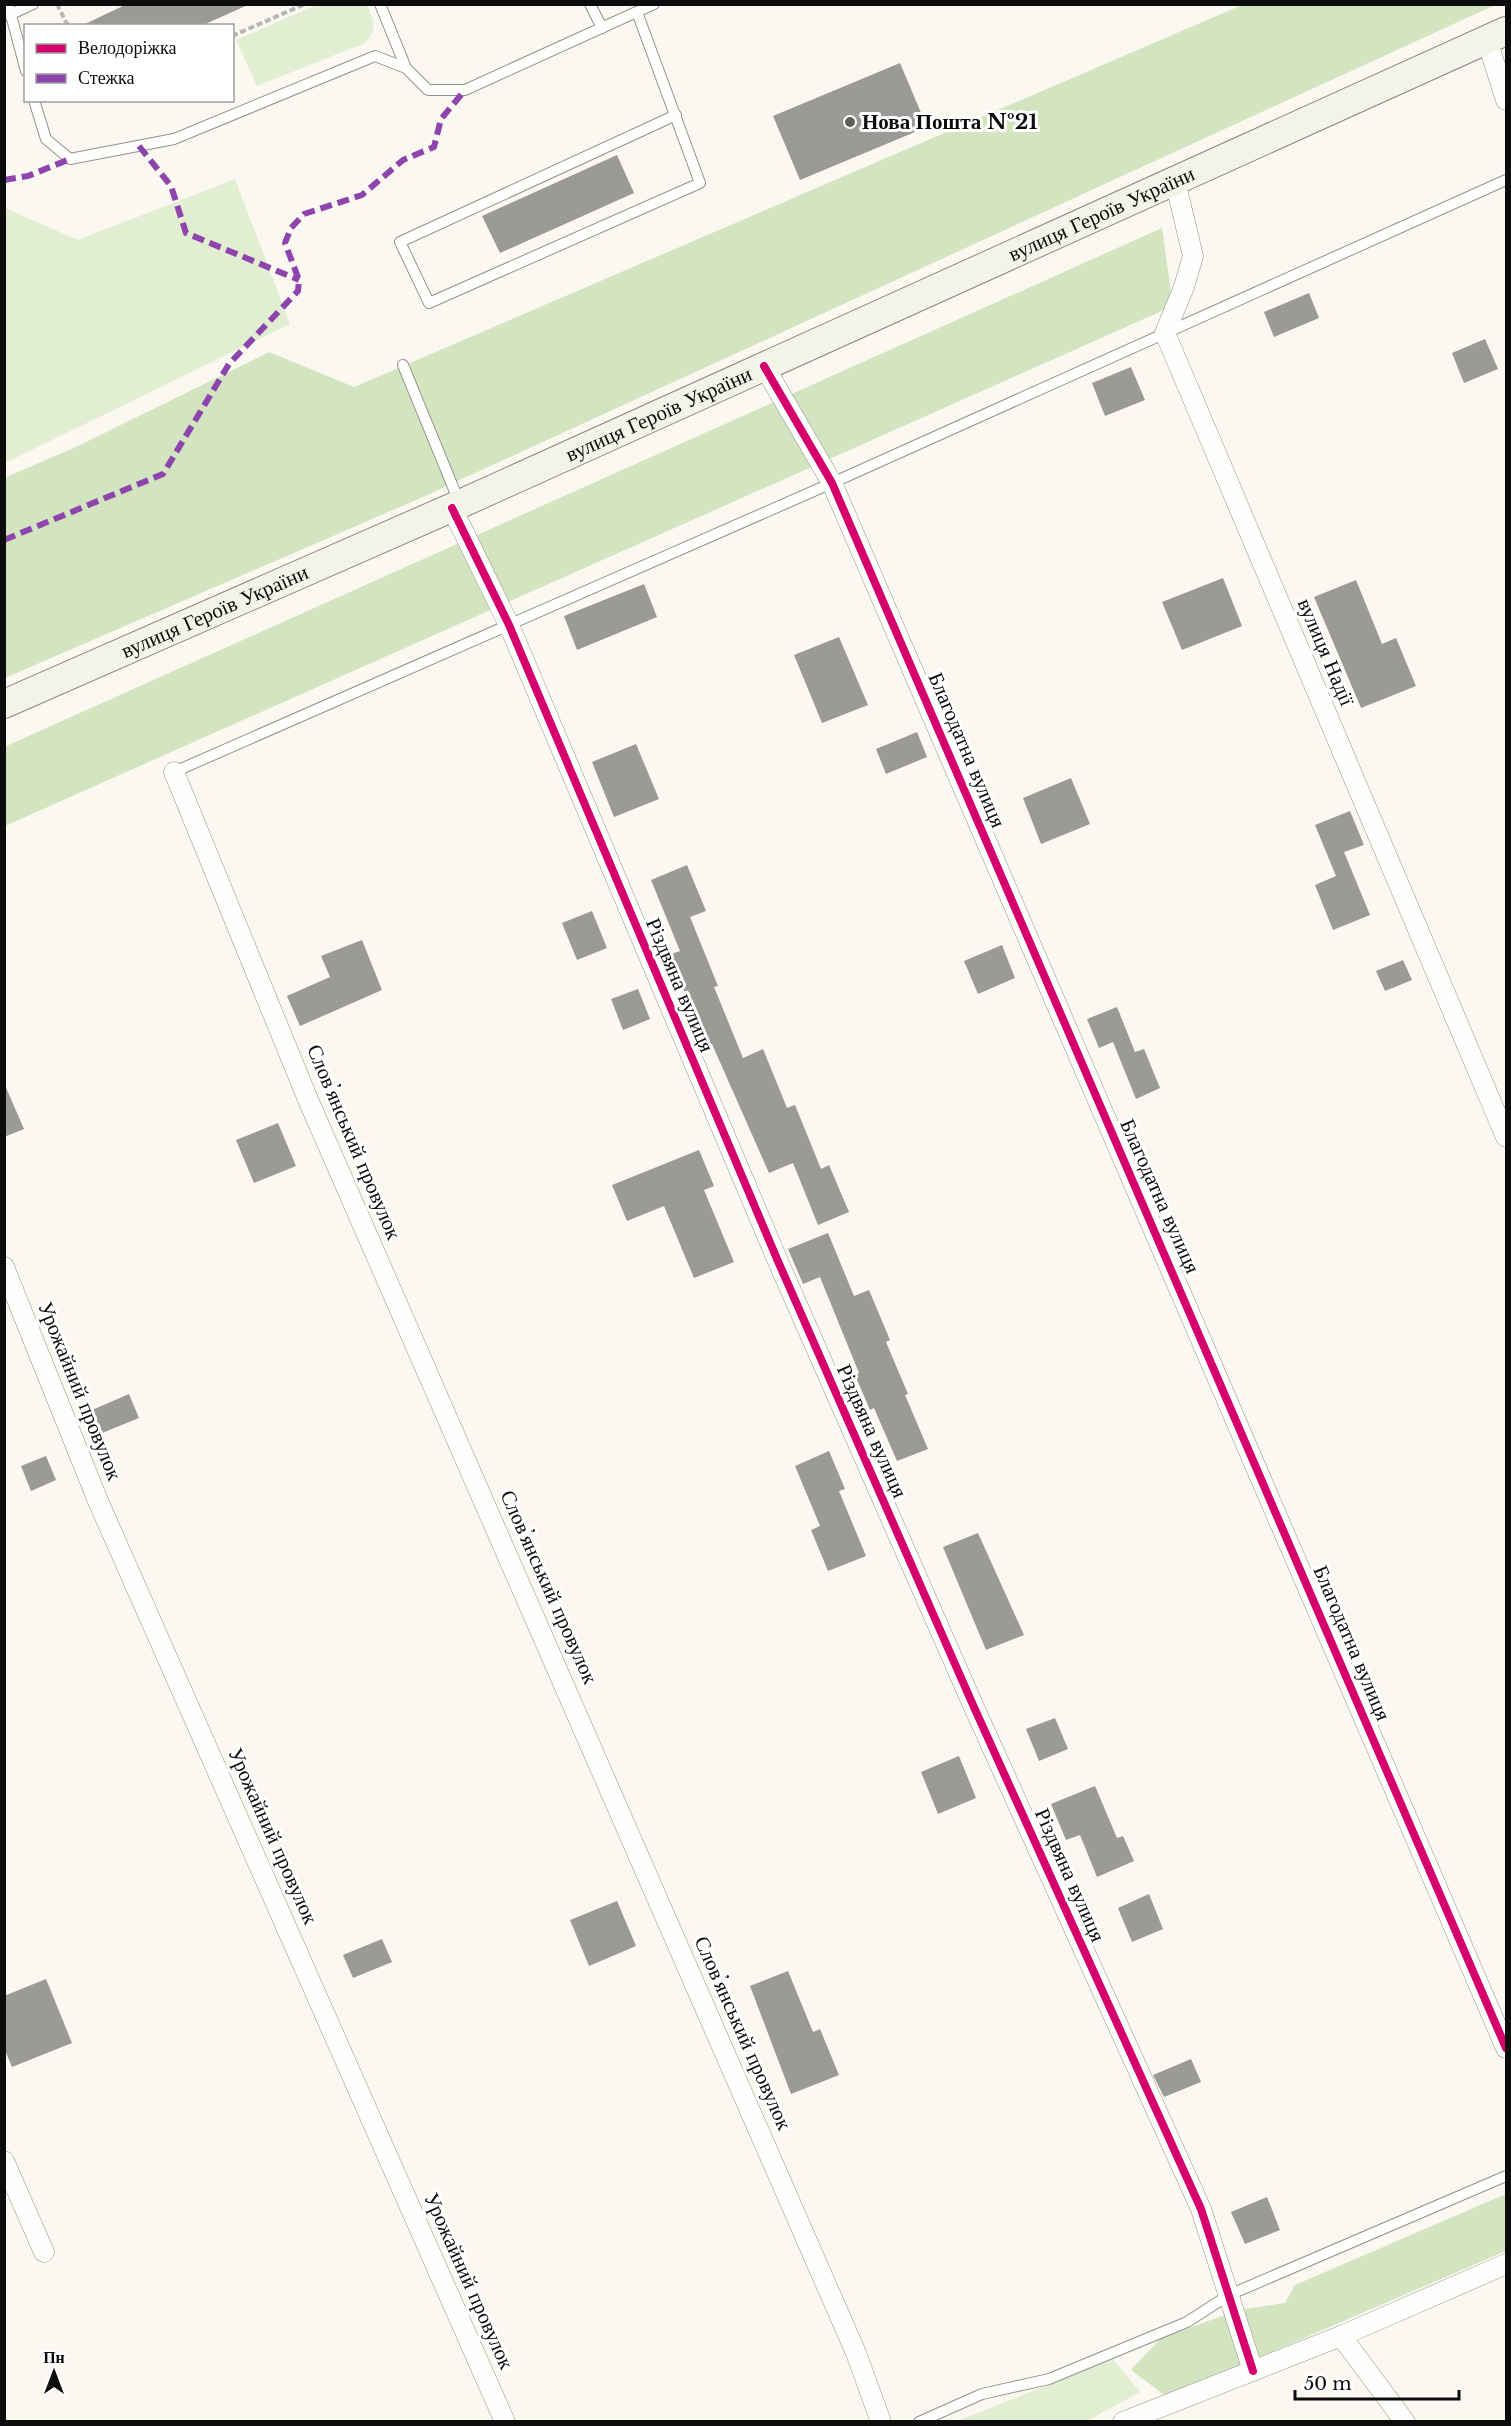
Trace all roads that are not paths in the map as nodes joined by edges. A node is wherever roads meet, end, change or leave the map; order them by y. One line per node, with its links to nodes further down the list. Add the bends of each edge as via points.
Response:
1 (33, 4): 5 (lane)
2 (380, 4): 10 (lane)
3 (590, 4): 7 (lane)
4 (654, 4): 6 (lane)
5 (8, 10): 9 (lane)
6 (637, 12): 7 (lane); 13 (lane)
7 (602, 28): 10 (lane, via 465,90 428,90)
8 (1497, 35): 11 (street); 15 (main road, вулиця Героїв України)
9 (24, 64)
10 (406, 68): 12 (lane, via 375,56 174,139 70,159 46,139)
11 (1506, 100)
12 (35, 102)
13 (676, 115): 13 (lane, via 700,183 429,303 400,242)
14 (1506, 180): 16 (lane)
15 (1175, 181): 16 (street, via 1194,256); 18 (main road, вулиця Героїв України)
16 (1165, 333): 19 (lane); 24 (street, вулиця Надії)
17 (403, 365): 20 (lane)
18 (764, 366): 19 (street, Благодатна вулиця); 20 (main road, вулиця Героїв України)
19 (832, 483): 21 (lane); 26 (street, Благодатна вулиця)
20 (456, 506): 21 (street, Різдвяна вулиця); 22 (main road, вулиця Героїв України)
21 (509, 625): 23 (lane); 31 (street, Різдвяна вулиця, via 777,1259 1202,2210)
22 (4, 704)
23 (174, 772): 35 (street, Словʼянський провулок, via 309,1102 856,2353)
24 (1506, 1137)
25 (4, 1267): 34 (street, Урожайний провулок, via 98,1501)
26 (1506, 2048)
27 (4, 2161): 29 (street)
28 (1506, 2176): 31 (lane)
29 (44, 2252)
30 (1506, 2264): 32 (street)
31 (1229, 2295): 33 (street, Різдвяна вулиця); 36 (lane, via 1187,2322 1049,2379 982,2394)
32 (1341, 2337): 33 (street); 38 (street)
33 (1253, 2371): 37 (street)
34 (505, 2421)
35 (881, 2421)
36 (919, 2421)
37 (1123, 2421)
38 (1405, 2421)

